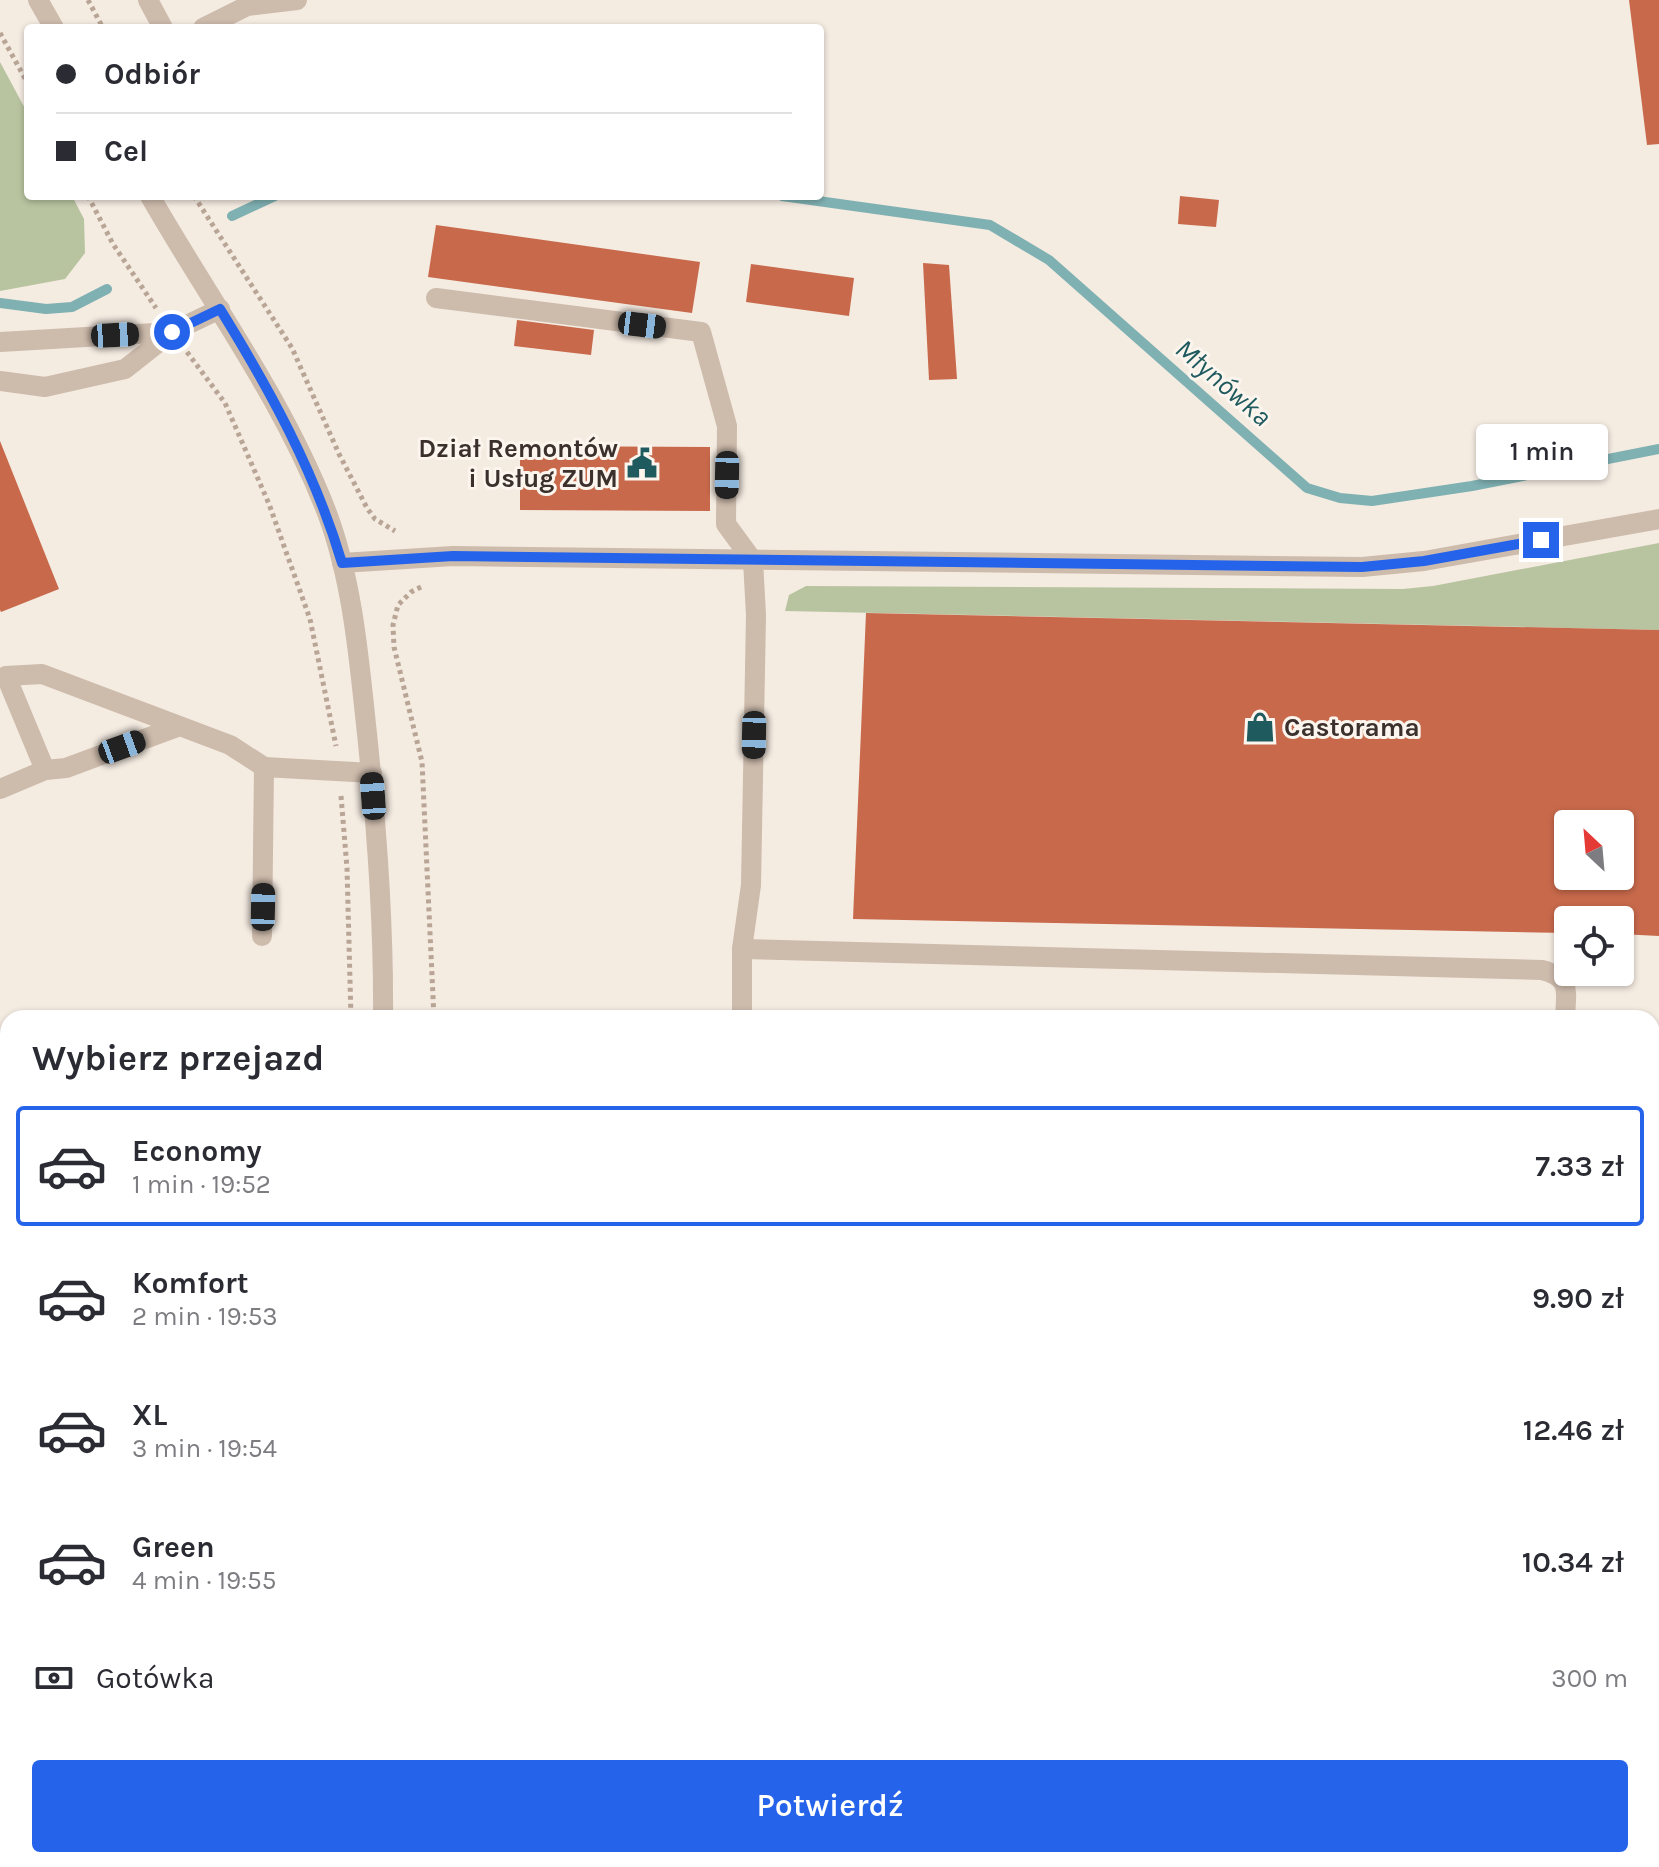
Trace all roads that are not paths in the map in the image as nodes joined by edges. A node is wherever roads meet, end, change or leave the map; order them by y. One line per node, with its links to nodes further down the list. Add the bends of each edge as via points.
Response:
1 (38, 0): 4 (street)
2 (148, 0): 5 (street)
3 (297, 0): 6 (street, via 247,6)
4 (52, 24)
5 (161, 24)
6 (211, 24)
7 (152, 200): 9 (street)
8 (436, 298): 14 (street, via 701,332 727,426 726,524)
9 (220, 309): 10 (street); 15 (street, via 308,469)
10 (172, 332): 11 (street); 12 (street, via 125,369 45,387)
11 (0, 342)
12 (0, 381)
13 (1659, 519): 14 (street, via 1362,567)
14 (753, 561): 15 (street, via 453,556); 23 (street, via 751,885)
15 (342, 563): 20 (street)
16 (3, 670): 17 (street, via 42,674); 19 (street)
17 (177, 727): 18 (street, via 230,745); 19 (street, via 66,768)
18 (264, 767): 20 (street); 22 (street)
19 (45, 770): 21 (street)
20 (372, 773): 24 (street)
21 (0, 789)
22 (262, 936)
23 (742, 949): 25 (street); 26 (street, via 1542,970 1561,978)
24 (383, 1010)
25 (742, 1010)
26 (1565, 1010)

